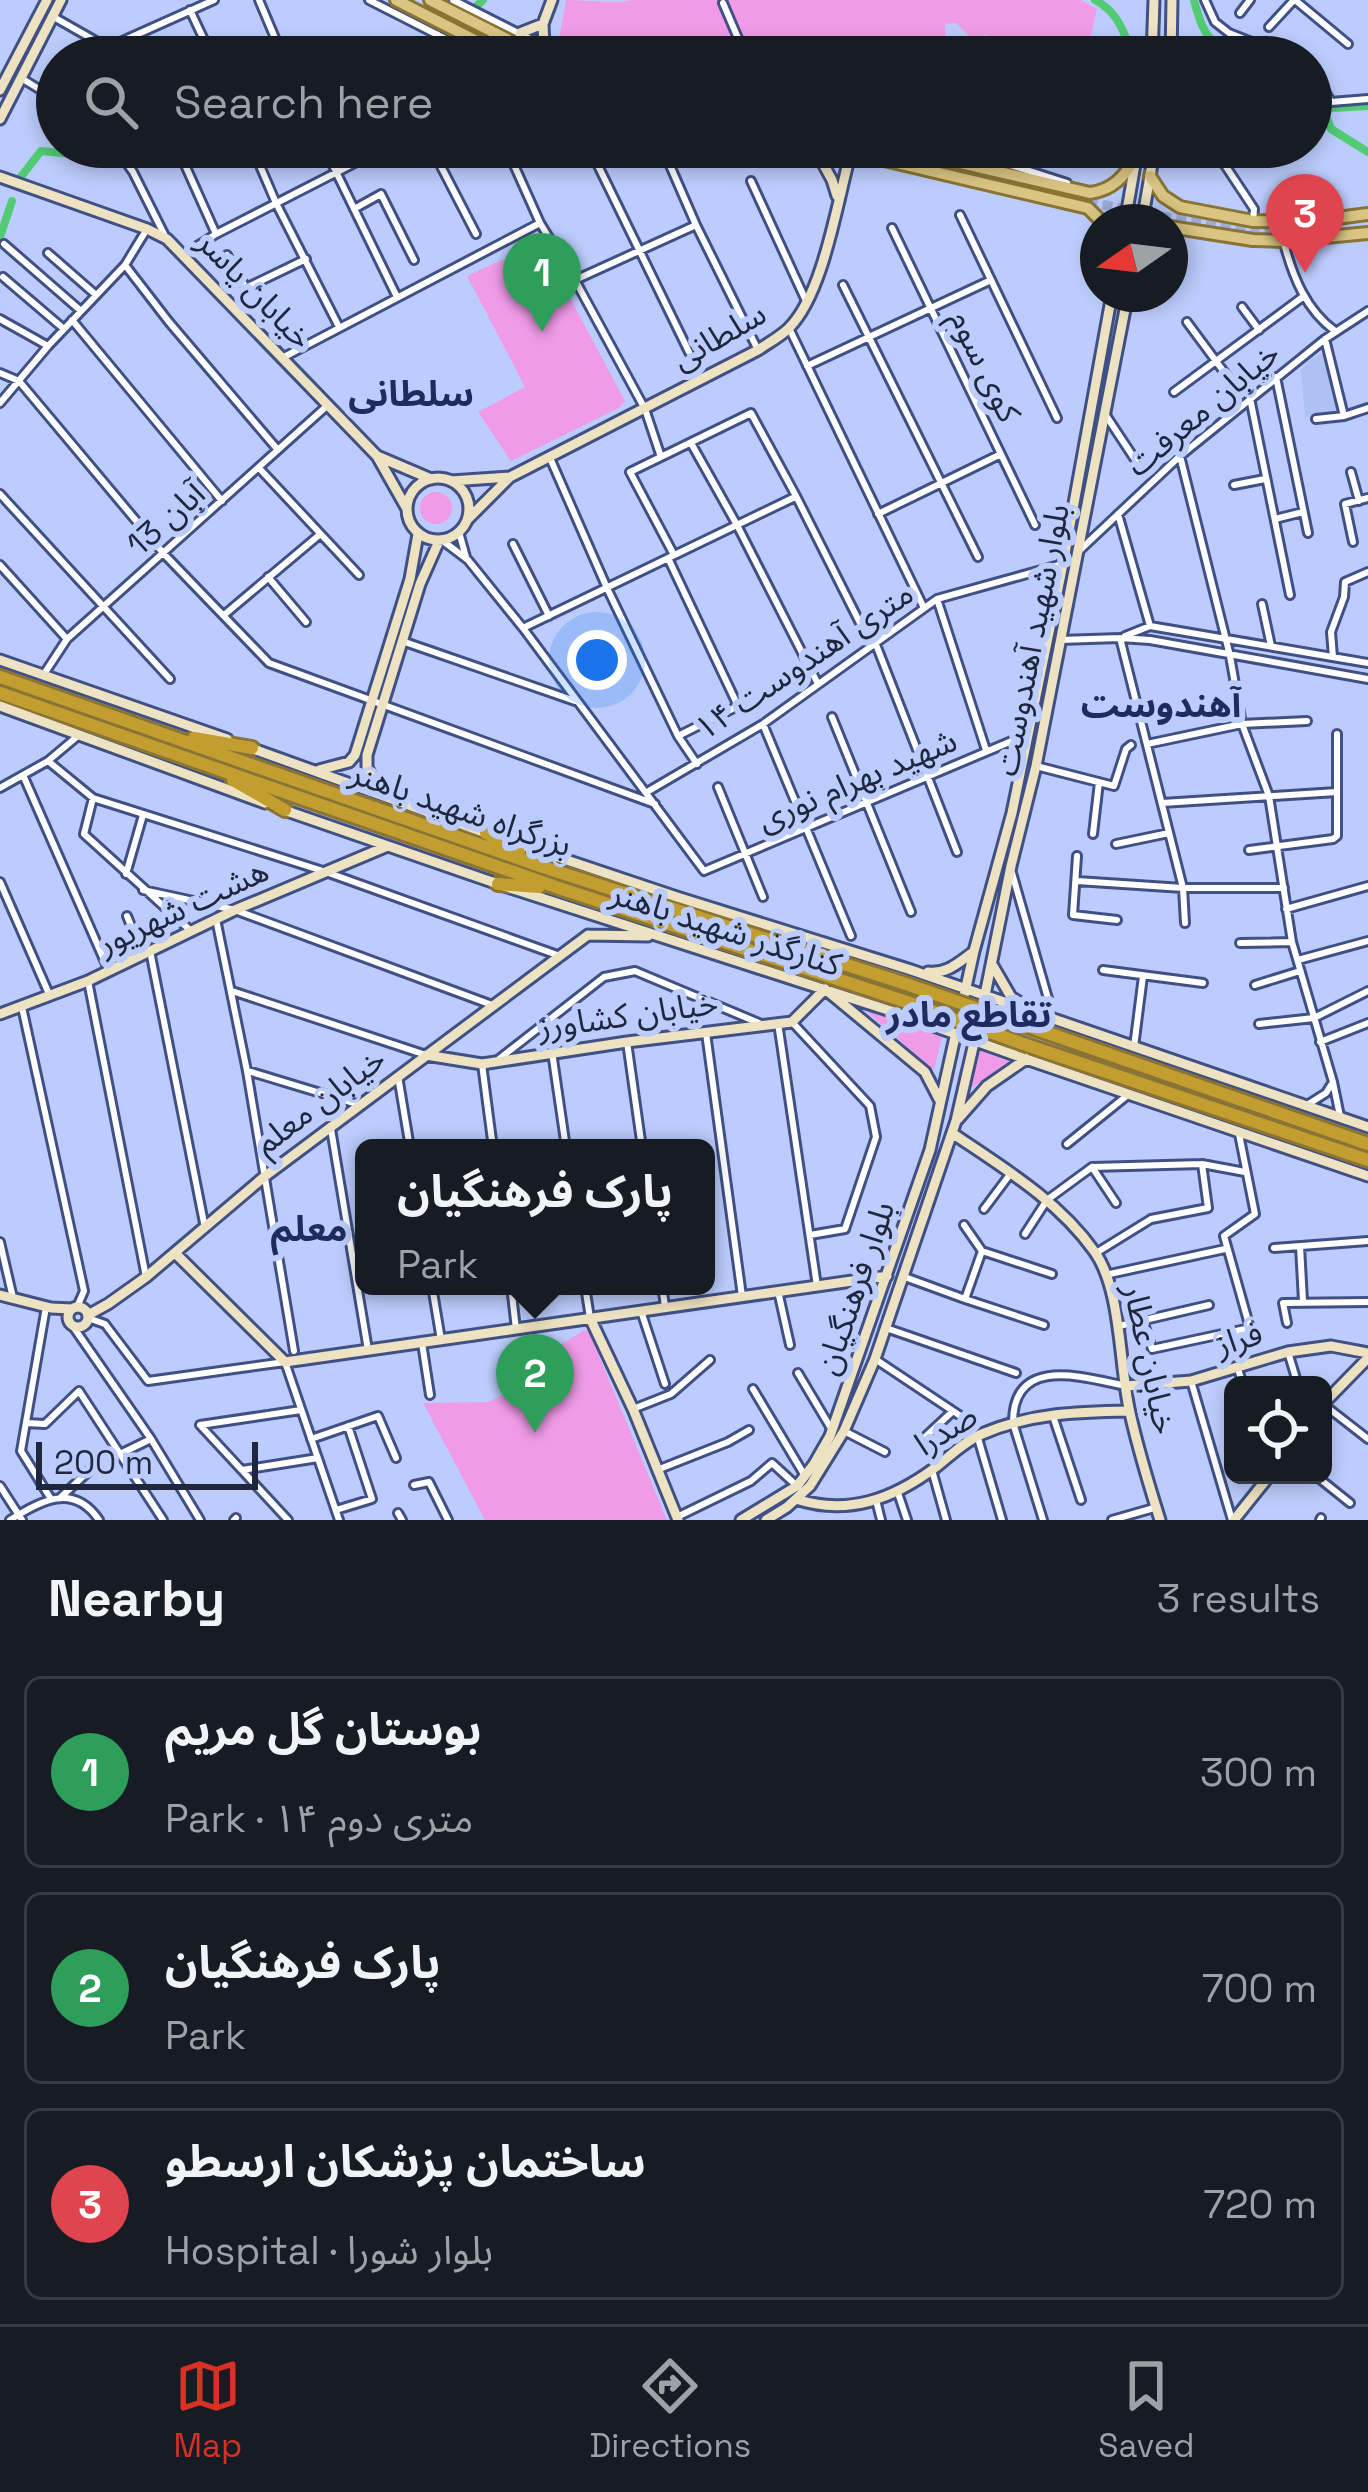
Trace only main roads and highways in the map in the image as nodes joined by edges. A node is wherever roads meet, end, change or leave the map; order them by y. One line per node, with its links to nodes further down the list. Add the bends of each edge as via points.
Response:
1 (47, 0): 20 (main road)
2 (61, 0): 13 (main road)
3 (396, 0): 11 (main road)
4 (430, 0): 8 (main road)
5 (551, 0): 10 (main road)
6 (1154, 0): 17 (main road)
7 (1172, 0): 18 (main road)
8 (454, 5): 9 (main road)
9 (466, 19): 11 (main road); 15 (main road)
10 (543, 24): 12 (main road); 16 (main road)
11 (459, 33): 14 (main road)
12 (520, 33)
13 (42, 36)
14 (465, 36)
15 (506, 36)
16 (543, 36)
17 (1153, 36)
18 (1171, 36)
19 (36, 48): 21 (main road)
20 (2, 82)
21 (0, 119)
22 (825, 168): 34 (main road)
23 (846, 168): 34 (main road, سلطانی)
24 (919, 168): 39 (main road)
25 (980, 168): 32 (main road)
26 (1129, 168): 32 (main road)
27 (1134, 168): 31 (main road)
28 (1151, 168): 29 (main road)
29 (1150, 176): 33 (main road); 38 (main road)
30 (0, 177): 46 (main road, خیابان یاسر, via 167,239)
31 (1130, 192): 33 (main road); 36 (main road)
32 (1090, 193): 35 (main road)
33 (1147, 194): 37 (main road)
34 (837, 198): 47 (main road, سلطانی, via 826,253 789,328)
35 (1093, 204)
36 (1128, 204)
37 (1145, 204)
38 (1175, 204)
39 (1080, 206)
40 (1188, 209): 41 (main road, via 1253,221)
41 (1368, 214)
42 (1188, 229): 43 (main road, via 1284,242)
43 (1368, 233)
44 (1109, 312): 65 (main road, بلوار شهید آهندوست)
45 (1124, 312): 65 (main road, بلوار شهید آهندوست, via 1036,766)
46 (377, 457): 48 (main road, خیابان یاسر); 50 (main road, خیابان یاسر)
47 (510, 477): 49 (main road); 51 (main road)
48 (431, 479): 49 (main road); 50 (main road, via 410,494)
49 (451, 481): 51 (main road, via 469,503)
50 (407, 509): 52 (main road)
51 (467, 520): 53 (main road)
52 (418, 534): 53 (main road); 57 (main road)
53 (441, 541): 57 (main road)
54 (0, 660): 60 (main road, کنارگذر شهید باهنر)
55 (0, 677): 59 (highway, بزرگراه شهید باهنر)
56 (0, 692): 61 (highway, بزرگراه شهید باهنر)
57 (376, 704): 62 (main road, via 349,762); 63 (main road, via 367,767)
58 (0, 706): 64 (main road, کنارگذر شهید باهنر)
59 (158, 732): 60 (highway); 68 (highway, بزرگراه شهید باهنر)
60 (252, 748): 62 (main road, کنارگذر شهید باهنر)
61 (206, 764): 64 (highway); 70 (highway, بزرگراه شهید باهنر)
62 (315, 771): 63 (main road, کنارگذر شهید باهنر)
63 (378, 793): 66 (main road, کنارگذر شهید باهنر)
64 (284, 810): 67 (main road, کنارگذر شهید باهنر)
65 (1018, 814): 74 (main road, بلوار شهید آهندوست); 75 (main road, بلوار شهید آهندوست)
66 (486, 832): 68 (highway); 76 (main road, کنارگذر شهید باهنر)
67 (387, 846): 69 (main road, کنارگذر شهید باهنر); 82 (main road, هشت شهریور)
68 (546, 868): 90 (highway, بزرگراه شهید باهنر, bridge)
69 (498, 884): 70 (highway); 71 (main road, کنارگذر شهید باهنر)
70 (559, 889): 80 (highway, بزرگراه شهید باهنر)
71 (577, 909): 72 (main road); 73 (main road, کنارگذر شهید باهنر)
72 (588, 935): 73 (main road); 86 (main road, خیابان معلم)
73 (660, 936): 78 (main road, کنارگذر شهید باهنر)
74 (974, 951): 76 (main road, via 954,968); 77 (main road, بلوار شهید آهندوست)
75 (992, 962): 79 (main road, بلوار شهید آهندوست); 81 (main road, via 1011,997)
76 (911, 970): 77 (main road, کنارگذر شهید باهنر); 80 (main road, via 921,997 912,1009)
77 (965, 988): 79 (main road, کنارگذر شهید باهنر); 83 (main road, بلوار شهید آهندوست)
78 (825, 989): 80 (main road, کنارگذر شهید باهنر); 86 (main road, خیابان کشاورز, via 792,1022 482,1064); 91 (main road, via 925,1072)
79 (985, 995): 81 (main road, کنارگذر شهید باهنر); 84 (main road, بلوار شهید آهندوست)
80 (899, 1006): 83 (main road, کنارگذر شهید باهنر); 85 (highway, بزرگراه شهید باهنر, bridge)
81 (1036, 1014): 85 (main road, via 1012,1032 1014,1048); 88 (main road, کنارگذر شهید باهنر)
82 (0, 1015)
83 (955, 1034): 84 (main road, کنارگذر شهید باهنر); 87 (main road, بلوار فرهنگیان)
84 (974, 1040): 85 (main road, کنارگذر شهید باهنر); 89 (main road, بلوار فرهنگیان)
85 (1028, 1053): 92 (main road); 96 (highway); 97 (main road, کنارگذر شهید باهنر)
86 (426, 1055): 98 (main road, خیابان معلم)
87 (943, 1087): 89 (main road); 91 (main road, بلوار فرهنگیان)
88 (1258, 1090): 90 (highway); 93 (main road, کنارگذر شهید باهنر)
89 (963, 1092): 92 (main road, بلوار فرهنگیان)
90 (1235, 1097): 95 (highway)
91 (940, 1101): 99 (main road, بلوار فرهنگیان)
92 (956, 1121): 94 (main road, بلوار فرهنگیان)
93 (1368, 1127)
94 (952, 1133): 103 (main road, خیابان عطار, via 1047,1200 1096,1252); 106 (main road, بلوار فرهنگیان, via 875,1359)
95 (1368, 1144)
96 (1368, 1160)
97 (1368, 1175)
98 (175, 1253): 100 (main road, خیابان معلم, via 108,1304 78,1315); 101 (main road, via 285,1362)
99 (887, 1276): 101 (main road); 106 (main road, بلوار فرهنگیان)
100 (0, 1295)
101 (590, 1318): 110 (main road)
102 (1368, 1355): 103 (main road, فراز, via 1331,1346 1190,1381); 104 (main road)
103 (1126, 1386): 105 (main road, خیابان عطار)
104 (1332, 1394)
105 (1130, 1411): 108 (main road, صدرا, via 1051,1413 1013,1423 976,1436 898,1493 875,1500 818,1507); 113 (main road, خیابان عطار)
106 (838, 1431): 108 (main road, بلوار فرهنگیان); 111 (main road, بلوار فرهنگیان, via 797,1486)
107 (1263, 1484): 114 (main road)
108 (796, 1499): 109 (main road, بلوار فرهنگیان)
109 (782, 1516): 112 (main road, بلوار فرهنگیان)
110 (677, 1519)
111 (741, 1520)
112 (766, 1520)
113 (1160, 1520)
114 (1233, 1520)

